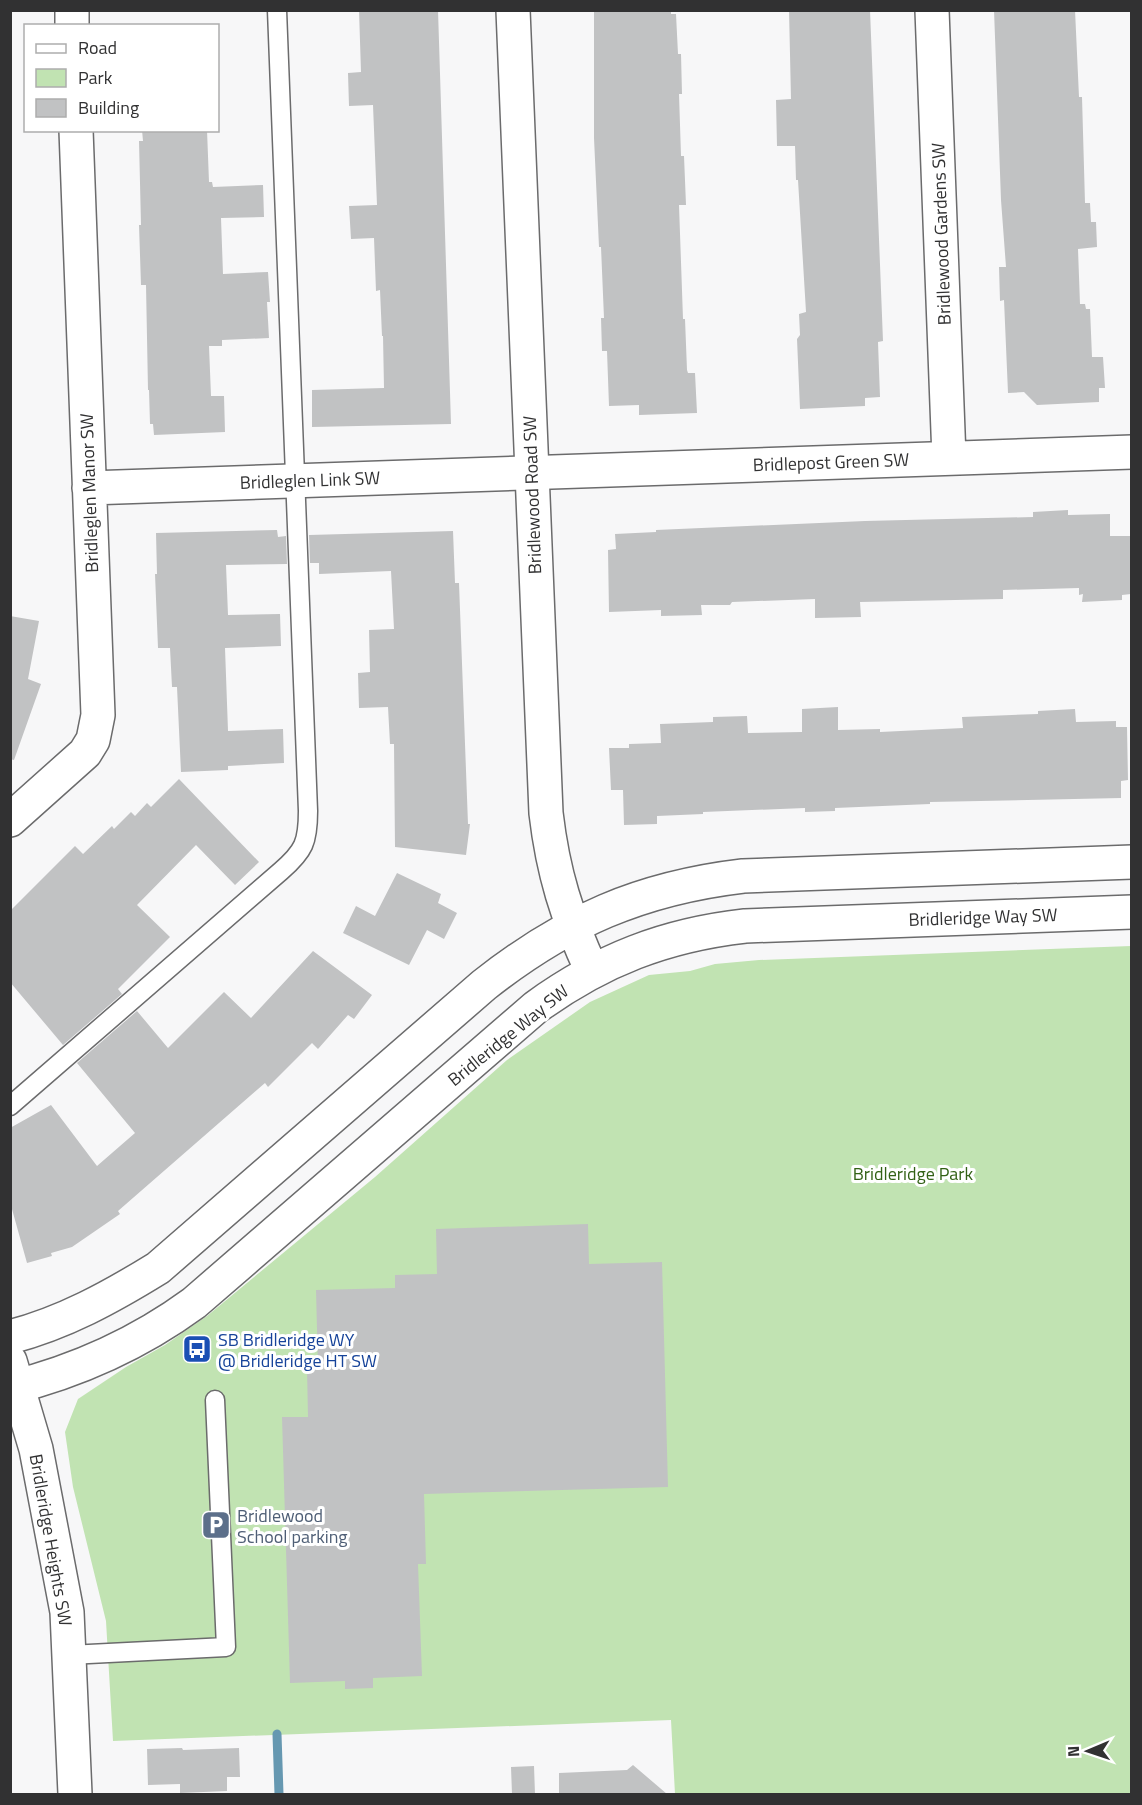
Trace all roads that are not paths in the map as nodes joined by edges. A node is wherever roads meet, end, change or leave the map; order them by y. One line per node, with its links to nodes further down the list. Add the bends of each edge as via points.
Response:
1 (278, 10): 8 (lane)
2 (513, 10): 7 (street, Bridlewood Road SW)
3 (932, 10): 6 (street, Bridlewood Gardens SW)
4 (76, 132): 9 (street, Bridleglen Manor SW)
5 (1131, 452): 6 (street, Bridlepost Green SW)
6 (949, 458): 7 (street, Bridlepost Green SW)
7 (530, 473): 8 (street, Bridleglen Link SW); 13 (street, Bridlewood Road SW, via 546,813 554,867)
8 (295, 481): 9 (street, Bridleglen Link SW); 15 (lane, via 306,843 296,858)
9 (89, 488): 10 (street, Bridleglen Manor SW, via 96,729 75,764)
10 (10, 820)
11 (1131, 862): 13 (street, via 705,880 662,890)
12 (1131, 912): 14 (street, Bridleridge Way SW, via 745,926 650,946)
13 (572, 926): 14 (street, Bridlewood Road SW); 16 (street, via 484,985 158,1268 77,1314)
14 (592, 972): 17 (street, Bridleridge Way SW, via 536,1007 170,1320 78,1368 53,1377)
15 (10, 1106)
16 (10, 1337)
17 (12, 1378): 19 (street, Bridleridge Heights SW, via 36,1449 67,1612)
18 (215, 1400): 19 (lane, via 226,1647)
19 (69, 1655): 20 (street, Bridleridge Heights SW)
20 (75, 1794)

